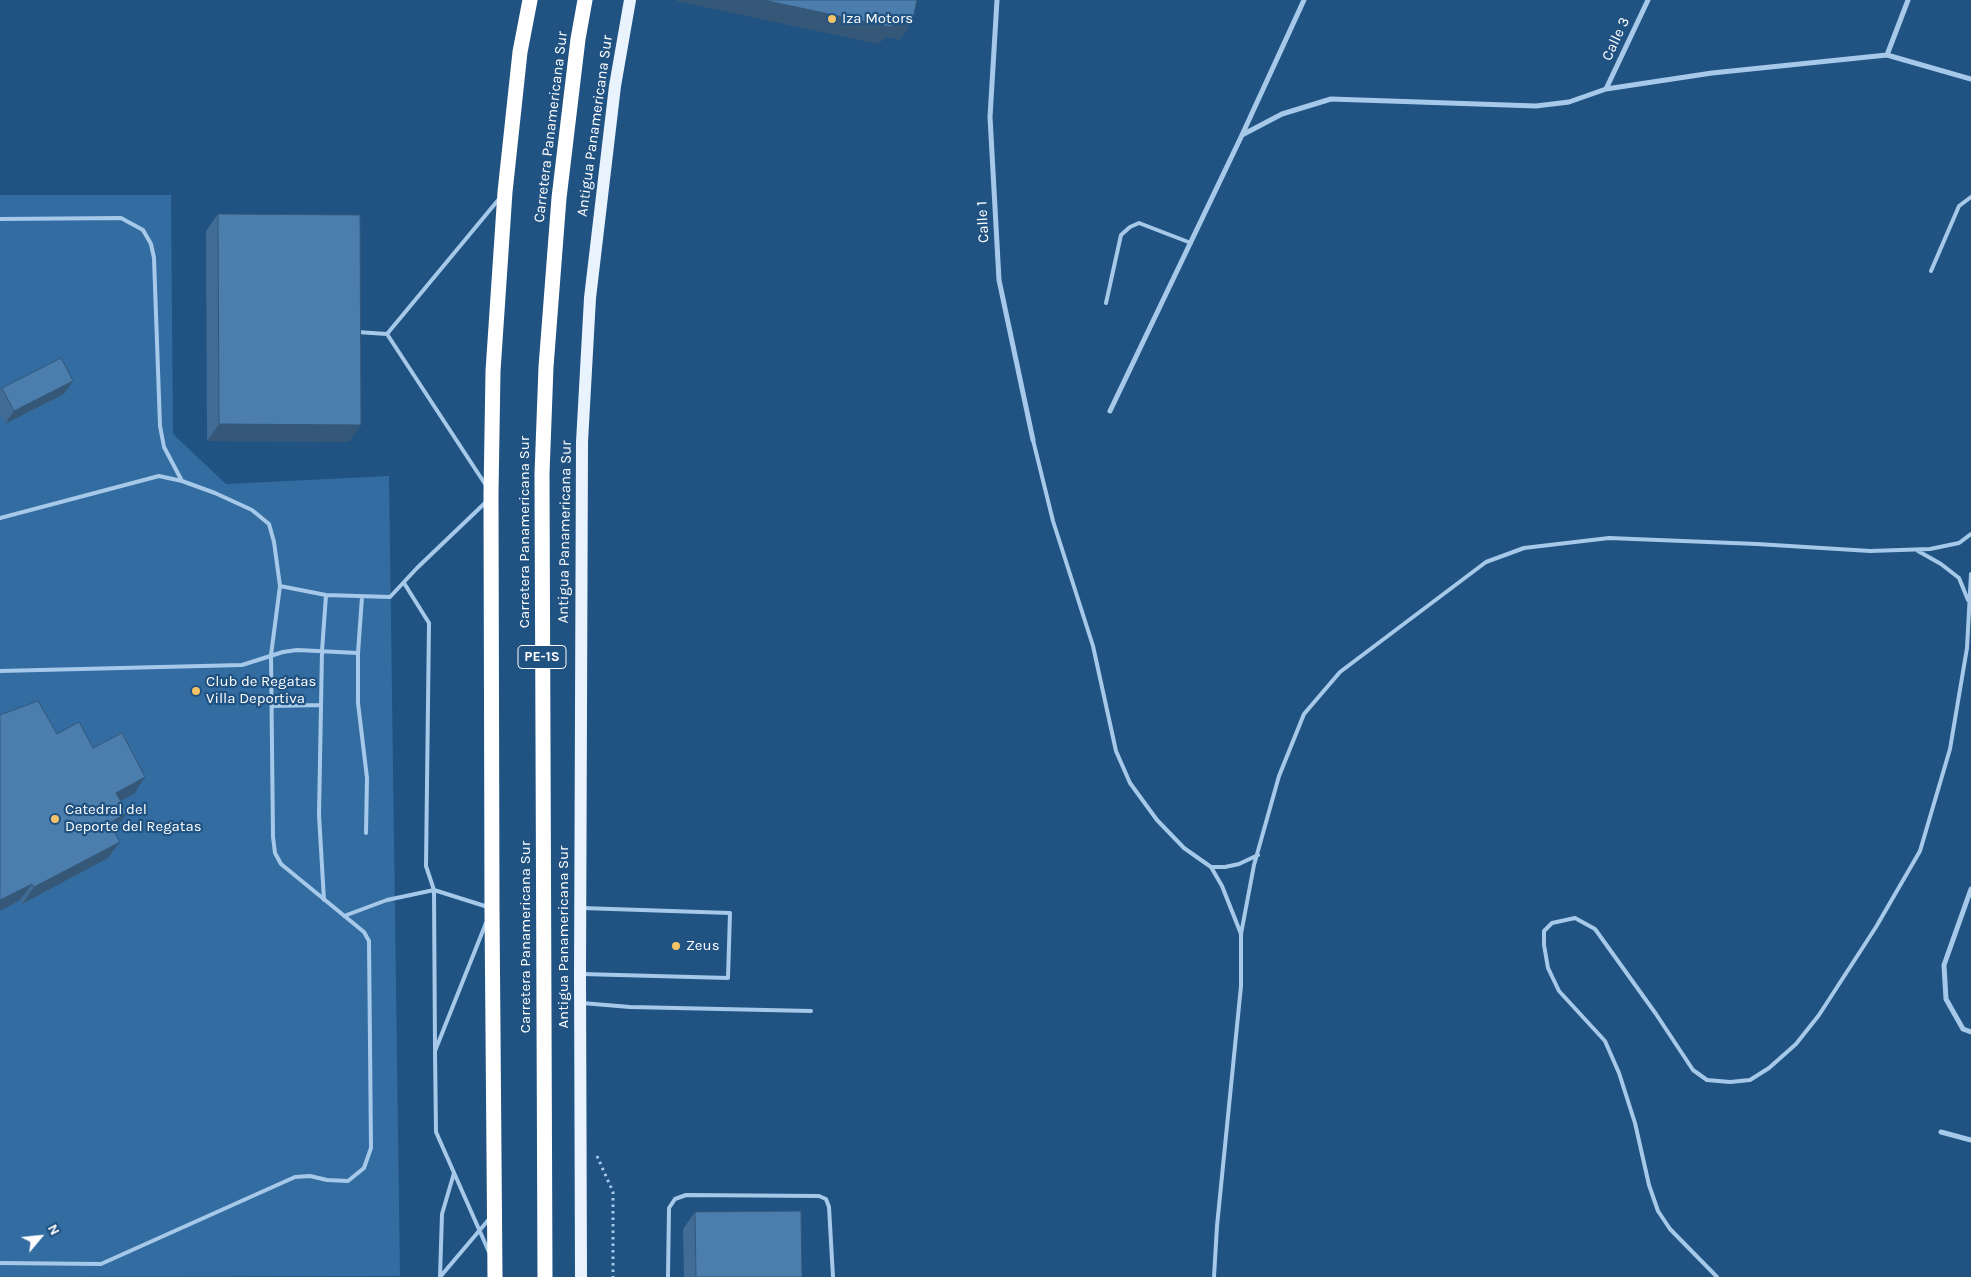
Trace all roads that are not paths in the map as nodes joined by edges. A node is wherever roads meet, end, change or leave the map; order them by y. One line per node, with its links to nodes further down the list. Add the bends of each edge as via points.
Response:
1 (530, 0): 12 (highway, via 520,52)
2 (585, 0): 65 (highway, Carretera Panamericana Sur / PE-1S, via 559,198 546,367 542,474)
3 (630, 0): 48 (main road, Antigua Panamericana Sur, via 615,86 590,298 582,442)
4 (997, 0): 23 (street, Calle 1, via 990,117 999,280)
5 (1304, 0): 11 (street)
6 (1648, 0): 10 (street, Calle 3)
7 (1908, 0): 8 (street)
8 (1887, 55): 9 (street); 10 (street, via 1712,73)
9 (1971, 79)
10 (1606, 89): 11 (street, via 1569,102 1536,106 1331,99 1282,114)
11 (1242, 136): 15 (street)
12 (505, 192): 20 (lane); 25 (highway, via 493,371)
13 (1971, 197): 16 (lane, via 1959,206)
14 (0, 219): 24 (lane, via 121,218 144,230 154,258 160,426 164,447)
15 (1191, 243): 17 (lane, via 1139,222 1130,227 1121,235); 22 (street)
16 (1931, 271)
17 (1106, 303)
18 (357, 322): 19 (lane)
19 (357, 332): 20 (lane); 21 (lane)
20 (387, 334): 25 (lane)
21 (357, 342)
22 (1110, 411)
23 (1033, 440): 43 (lane, via 1053,521 1093,646 1116,751 1130,784 1157,820 1184,848)
24 (182, 481): 26 (lane, via 159,476); 31 (lane, via 252,510 269,524)
25 (491, 495): 30 (lane); 49 (highway)
26 (0, 518)
27 (1971, 534): 28 (lane, via 1959,543)
28 (1916, 550): 34 (lane, via 1959,578); 42 (lane, via 1870,552 1609,538 1524,548 1486,562 1340,672 1304,714 1279,776)
29 (1971, 574): 34 (lane)
30 (404, 582): 33 (lane, via 390,597); 45 (lane, via 429,623 426,866)
31 (280, 586): 32 (lane); 37 (lane)
32 (326, 595): 33 (lane); 35 (lane)
33 (362, 597): 36 (lane)
34 (1968, 601): 70 (lane, via 1967,648 1950,749 1920,851 1819,1015 1796,1044 1769,1068 1750,1080 1707,1080 1693,1070 1595,929 1574,918 1552,923 1544,931 1548,968 1559,991 1605,1041 1619,1074 1658,1211 1670,1229)
35 (322, 651): 36 (lane); 37 (lane, via 297,650); 40 (lane)
36 (358, 653): 41 (lane, via 358,703 367,778)
37 (271, 655): 38 (lane, via 242,665); 39 (lane)
38 (0, 671)
39 (272, 706): 40 (lane); 46 (lane, via 275,853 281,864)
40 (320, 706): 46 (lane, via 319,815)
41 (366, 833)
42 (1258, 855): 43 (lane, via 1232,866); 51 (lane)
43 (1211, 867): 51 (lane)
44 (1971, 889): 47 (street)
45 (434, 890): 49 (lane); 50 (lane, via 387,900); 56 (lane)
46 (324, 900): 50 (lane)
47 (1968, 904): 55 (street, via 1944,965 1946,999 1963,1029)
48 (580, 908): 52 (main road, Antigua Panamericana Sur); 52 (lane, via 730,912 728,978)
49 (492, 909): 56 (lane); 60 (highway)
50 (344, 916): 62 (lane, via 364,932 369,941 372,1148 364,1168 348,1180 310,1176 295,1178 102,1264)
51 (1241, 934): 69 (lane, via 1241,986)
52 (580, 974): 53 (main road, Antigua Panamericana Sur)
53 (580, 1003): 54 (lane); 66 (main road, Antigua Panamericana Sur)
54 (811, 1011)
55 (1971, 1032)
56 (435, 1051): 59 (lane, via 436,1132)
57 (1941, 1132): 58 (street)
58 (1971, 1140)
59 (454, 1173): 61 (lane); 64 (lane, via 442,1214)
60 (495, 1213): 61 (lane); 63 (highway)
61 (480, 1230): 63 (lane); 64 (lane)
62 (0, 1263)
63 (495, 1271)
64 (440, 1277)
65 (545, 1277)
66 (581, 1277)
67 (668, 1277): 68 (lane, via 669,1208 675,1199 686,1195 819,1196 826,1199)
68 (833, 1277)
69 (1214, 1277)
70 (1717, 1277)

